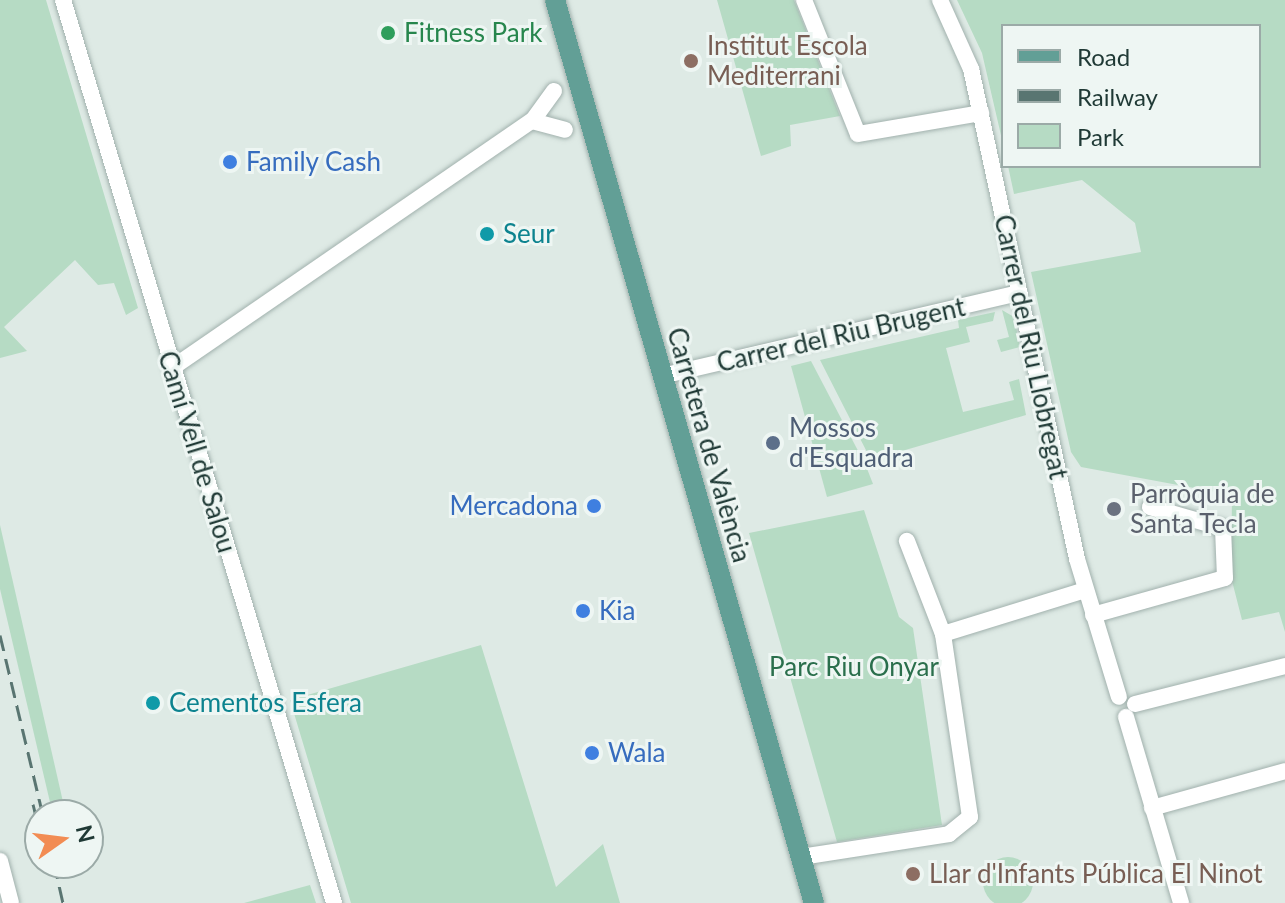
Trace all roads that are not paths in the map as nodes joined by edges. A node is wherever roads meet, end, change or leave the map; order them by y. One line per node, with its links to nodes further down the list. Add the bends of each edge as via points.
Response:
1 (63, 0): 11 (street, Camí Vell de Salou)
2 (546, 0): 26 (main road, Carretera de València)
3 (555, 0): 12 (main road, Carretera de València)
4 (804, 0): 7 (street, via 858,134)
5 (940, 0): 7 (street, Carrer del Riu Llobregat, via 960,36)
6 (554, 91): 8 (street)
7 (981, 113): 10 (street, Carrer del Riu Llobregat)
8 (532, 121): 9 (street); 11 (street)
9 (565, 130)
10 (1019, 293): 12 (street, Carrer del Riu Brugent); 15 (street, Carrer del Riu Llobregat)
11 (172, 368): 25 (street, Camí Vell de Salou)
12 (662, 376): 22 (main road, Carretera de València)
13 (1150, 507): 16 (street, via 1223,528 1225,578)
14 (907, 541): 17 (street)
15 (1085, 590): 16 (street, Carrer del Riu Llobregat); 17 (street)
16 (1093, 615): 19 (street, Carrer del Riu Llobregat, via 1119,697 1113,708)
17 (943, 634): 22 (street, via 970,799 966,825 949,834)
18 (1285, 666): 19 (street)
19 (1130, 711): 21 (street)
20 (1285, 771): 21 (street)
21 (1152, 808): 28 (street)
22 (801, 857): 27 (main road, Carretera de València)
23 (0, 861): 24 (street)
24 (11, 903)
25 (334, 903)
26 (804, 903)
27 (814, 903)
28 (1181, 903)

